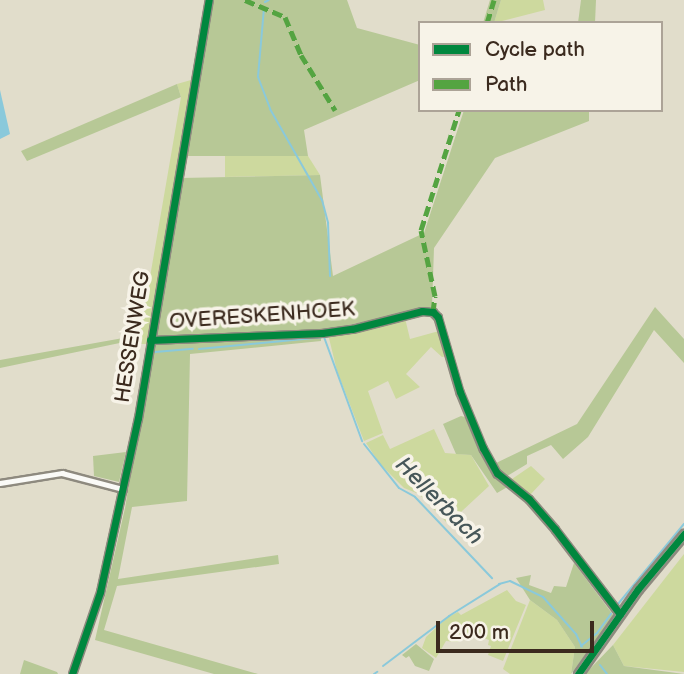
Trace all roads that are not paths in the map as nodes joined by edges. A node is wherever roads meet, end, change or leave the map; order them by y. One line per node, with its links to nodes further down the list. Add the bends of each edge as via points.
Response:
1 (209, 0): 2 (street, HESSENWEG)
2 (150, 340): 4 (street, HESSENWEG); 6 (street, OVERESKENHOEK, via 322,333 433,312 482,448 497,473 529,499)
3 (0, 483): 4 (street, via 62,474)
4 (123, 489): 7 (street, HESSENWEG, via 96,608)
5 (684, 534): 6 (main road)
6 (620, 614): 8 (main road)
7 (72, 674)
8 (578, 674)

